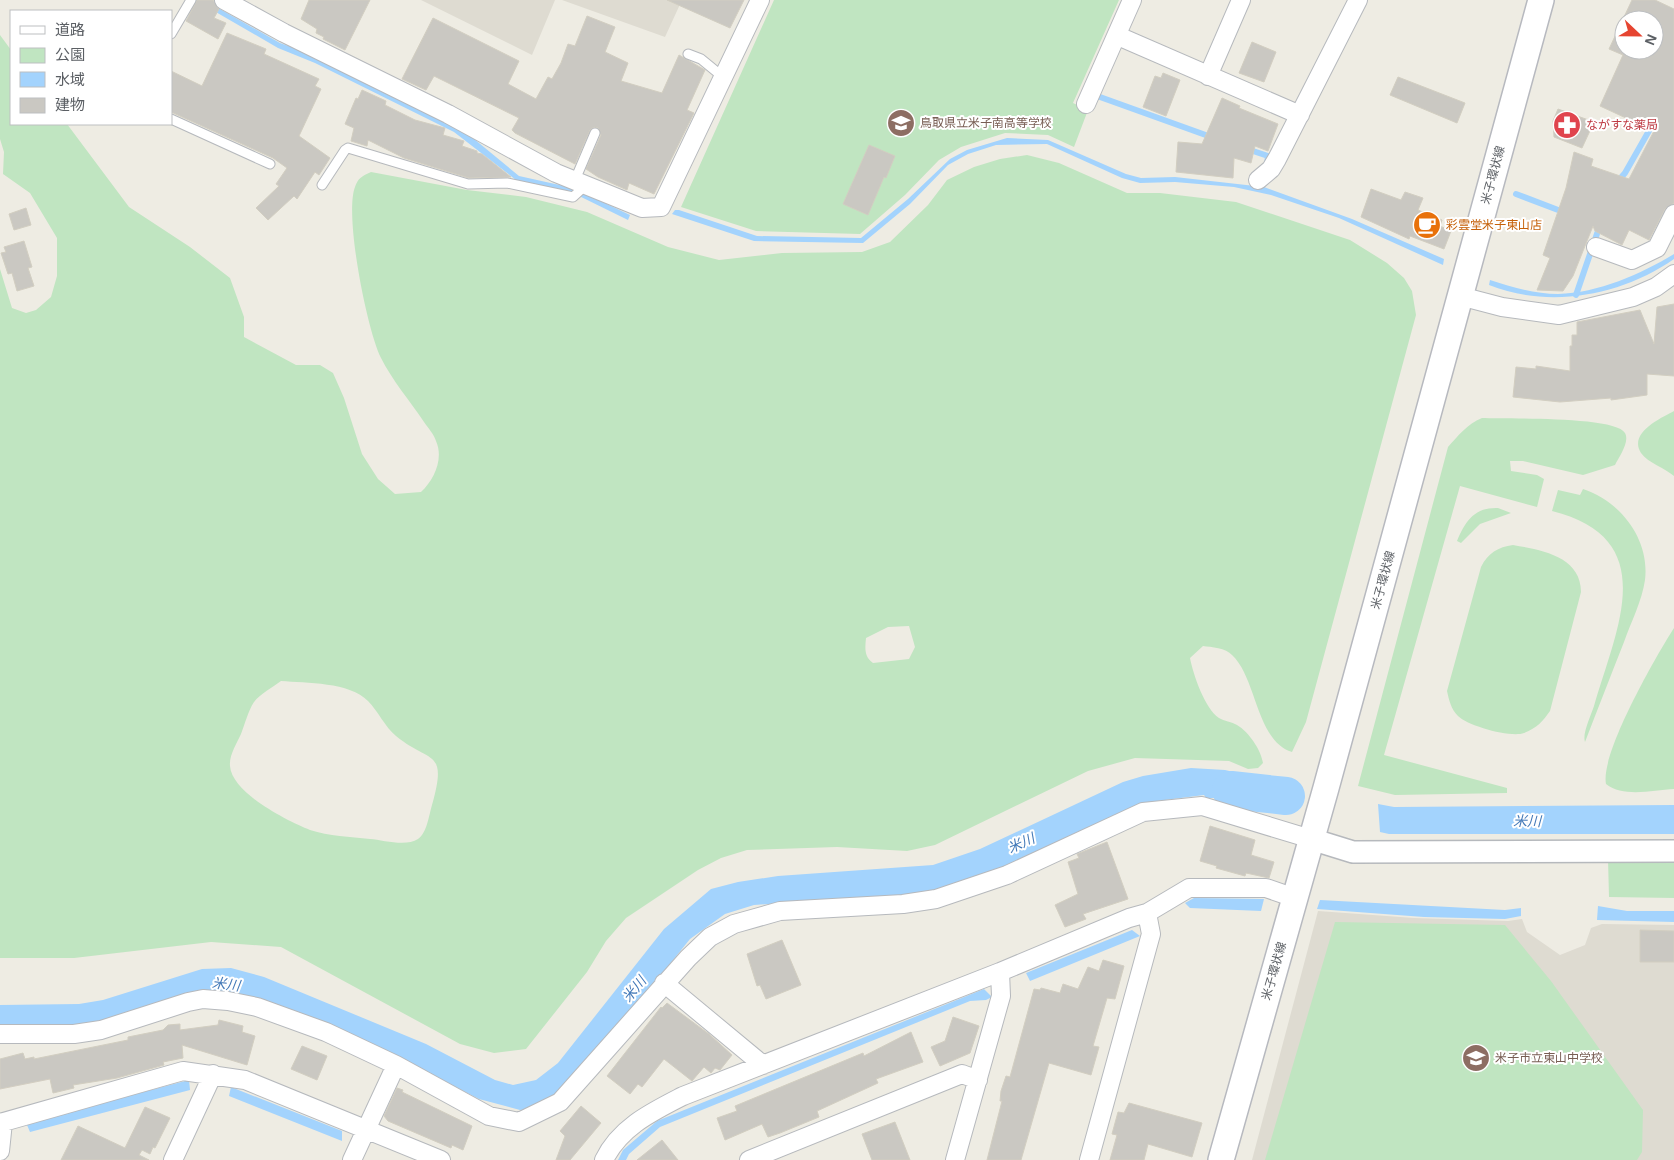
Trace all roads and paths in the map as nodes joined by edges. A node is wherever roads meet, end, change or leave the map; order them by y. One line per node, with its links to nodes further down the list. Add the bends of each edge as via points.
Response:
1 (191, 0): 8 (lane)
2 (224, 0): 19 (street)
3 (760, 0): 12 (street)
4 (1132, 0): 9 (street)
5 (1241, 0): 11 (street)
6 (1358, 0): 14 (street)
7 (1541, 0): 24 (main road, 米子環状線)
8 (172, 32)
9 (1118, 36): 11 (street); 13 (street)
10 (688, 54): 12 (lane, via 701,59)
11 (1208, 76): 14 (street)
12 (722, 78): 19 (street, via 661,207 642,208)
13 (1086, 104)
14 (1300, 115): 18 (street, via 1271,169)
15 (172, 119): 17 (lane)
16 (595, 133): 19 (lane)
17 (270, 164)
18 (1258, 180)
19 (580, 183): 20 (lane, via 574,197 507,183 468,184 348,148)
20 (322, 185)
21 (1674, 214): 22 (street, via 1656,248 1632,260)
22 (1596, 247)
23 (1674, 274): 24 (street, via 1633,298 1559,314 1502,307)
24 (1460, 296): 25 (main road, 米子環状線)
25 (1311, 838): 26 (street, via 1353,852); 27 (main road, 米子環状線); 30 (street, via 1202,806 1143,812 1007,875 936,899 780,912 734,924 710,937)
26 (1674, 851)
27 (1295, 898): 28 (street, via 1266,888 1189,888); 46 (main road, 米子環状線)
28 (1147, 913): 29 (street); 45 (street, via 1151,934)
29 (1000, 972): 33 (street); 35 (street, via 1002,996)
30 (664, 983): 32 (street, via 560,1102 518,1122 488,1116); 33 (street)
31 (0, 1034): 32 (street, via 74,1034 101,1030 188,1002 211,1000 257,1008 294,1020)
32 (396, 1065): 37 (street)
33 (762, 1065): 43 (street, via 683,1096 642,1117 611,1146)
34 (213, 1074): 36 (street, via 183,1071); 37 (street, via 245,1080); 40 (street)
35 (978, 1080): 39 (street, via 962,1074); 44 (street)
36 (1, 1122): 38 (street)
37 (365, 1129): 41 (street); 42 (street)
38 (0, 1151)
39 (757, 1159)
40 (173, 1160)
41 (352, 1160)
42 (441, 1160)
43 (604, 1160)
44 (955, 1160)
45 (1089, 1160)
46 (1221, 1160)

